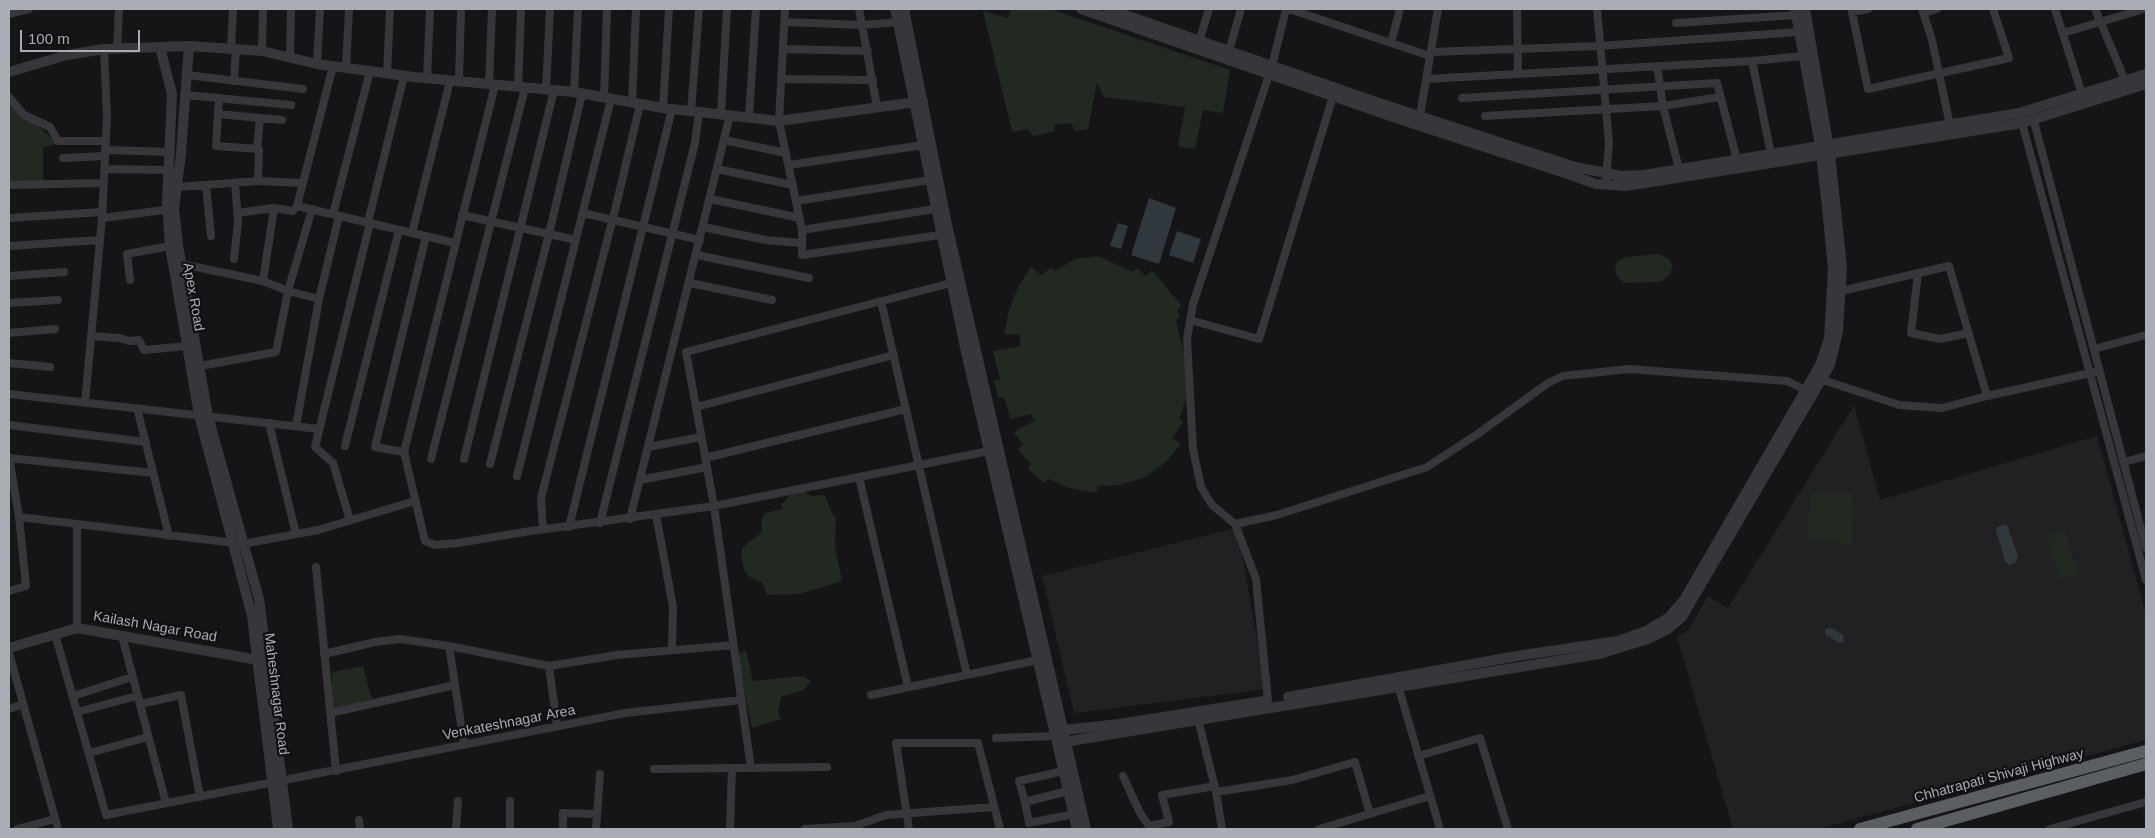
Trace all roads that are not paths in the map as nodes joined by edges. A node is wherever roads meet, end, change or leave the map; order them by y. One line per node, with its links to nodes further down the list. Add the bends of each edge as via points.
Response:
1 (29, 9): 43 (street)
2 (119, 9): 57 (street)
3 (233, 9): 58 (street)
4 (263, 9): 61 (street)
5 (292, 9): 66 (street)
6 (320, 9): 68 (street)
7 (349, 9): 71 (street)
8 (390, 9): 76 (street)
9 (430, 9): 82 (street)
10 (461, 9): 88 (street)
11 (492, 9): 90 (street)
12 (521, 9): 92 (street)
13 (550, 9): 95 (street)
14 (578, 9): 97 (street)
15 (608, 9): 103 (street)
16 (636, 9): 106 (street)
17 (669, 9): 110 (street)
18 (699, 9): 113 (street)
19 (727, 9): 115 (street)
20 (756, 9): 117 (street)
21 (785, 9): 44 (street)
22 (859, 9): 48 (street)
23 (895, 9): 45 (street)
24 (904, 9): 105 (street)
25 (1082, 9): 52 (street)
26 (1108, 9): 52 (street)
27 (1209, 9): 52 (street)
28 (1241, 9): 63 (street)
29 (1287, 9): 51 (street); 73 (street)
30 (1400, 9): 51 (street)
31 (1438, 9): 64 (street)
32 (1517, 9): 60 (street)
33 (1597, 9): 54 (street)
34 (1868, 9): 41 (street)
35 (1937, 9): 42 (street)
36 (1993, 9): 78 (street, via 2009,58)
37 (2055, 9): 50 (street)
38 (2095, 9): 46 (street)
39 (2144, 9): 46 (street)
40 (1798, 11): 47 (street); 49 (street); 129 (street)
41 (1852, 11): 78 (street, via 1868,89)
42 (1923, 11): 78 (street)
43 (9, 14)
44 (785, 22): 48 (street); 59 (street)
45 (898, 22): 48 (street); 105 (street)
46 (2100, 22): 50 (street); 87 (street)
47 (1676, 23)
48 (862, 25): 62 (street)
49 (1799, 32): 54 (street); 65 (street)
50 (2063, 33): 98 (street)
51 (1391, 43): 64 (street)
52 (1198, 44): 63 (street); 73 (street)
53 (189, 46): 55 (street); 58 (street); 80 (street, Apex Road)
54 (1599, 46): 60 (street); 72 (street)
55 (160, 47): 57 (street); 130 (street, Apex Road, via 171,83)
56 (104, 49): 57 (street); 74 (street, via 67,55); 126 (street)
57 (117, 49)
58 (234, 49): 61 (street); 85 (street)
59 (783, 49): 62 (street); 83 (street)
60 (1517, 49): 64 (street); 77 (street)
61 (262, 51): 66 (street)
62 (868, 51): 86 (street)
63 (1229, 51): 73 (street)
64 (1431, 54): 84 (street)
65 (1804, 56): 67 (street); 129 (street)
66 (290, 58): 68 (street)
67 (1752, 61): 70 (street); 133 (street)
68 (317, 64): 69 (street)
69 (332, 66): 71 (street); 146 (street)
70 (1657, 66): 72 (street); 91 (street)
71 (346, 68): 75 (street)
72 (1601, 69): 77 (street); 94 (street)
73 (1271, 70): 96 (street); 204 (street)
74 (9, 72)
75 (370, 72): 76 (street); 161 (street)
76 (387, 74): 81 (street)
77 (1518, 74): 84 (street)
78 (1940, 74): 124 (street)
79 (2146, 74): 87 (street)
80 (187, 75): 85 (street); 99 (street, Apex Road)
81 (404, 76): 82 (street); 167 (street)
82 (427, 79): 88 (street)
83 (782, 79): 86 (street); 122 (street)
84 (1427, 79): 123 (street)
85 (234, 80): 93 (street)
86 (873, 80): 109 (street)
87 (2125, 80): 98 (street)
88 (454, 81): 90 (street); 173 (street)
89 (2146, 84): 121 (street)
90 (492, 85): 92 (street); 162 (street)
91 (1659, 86): 94 (street); 100 (street, via 1717,83); 108 (street)
92 (521, 87): 95 (street); 166 (street)
93 (303, 89)
94 (1603, 89): 104 (street); 111 (street)
95 (550, 90): 97 (street); 170 (street)
96 (1335, 92): 123 (street); 204 (street, via 1258,339)
97 (578, 93): 103 (street); 174 (street)
98 (2082, 94): 112 (street)
99 (185, 95): 102 (street); 150 (street, Apex Road)
100 (1720, 97): 108 (street); 135 (street)
101 (9, 98): 126 (street, via 24,115 50,127 58,141)
102 (219, 98): 107 (street); 114 (street)
103 (608, 98): 106 (street); 159 (street)
104 (1462, 98)
105 (919, 102): 109 (street); 127 (street); 235 (street)
106 (636, 103): 110 (street); 165 (street)
107 (292, 106)
108 (1663, 106): 111 (street); 139 (street)
109 (877, 107): 122 (street)
110 (667, 109): 113 (street); 168 (street)
111 (1605, 110): 116 (street); 141 (street, via 1608,143)
112 (2031, 110): 119 (street); 121 (street)
113 (695, 112): 115 (street); 175 (street, via 695,143)
114 (218, 114): 118 (street); 128 (street, via 216,146)
115 (725, 115): 117 (street); 125 (street)
116 (1485, 116)
117 (749, 117): 122 (street)
118 (260, 118): 120 (street); 128 (street)
119 (2021, 118): 121 (street); 124 (street); 129 (street); 217 (street)
120 (282, 120)
121 (2034, 120): 211 (street)
122 (779, 121): 132 (street)
123 (1419, 121): 141 (street, via 1596,184)
124 (1950, 125): 129 (street)
125 (724, 140): 132 (street); 138 (street)
126 (105, 141): 131 (street)
127 (923, 145): 136 (street); 142 (street)
128 (257, 149): 143 (street)
129 (1825, 150): 133 (street); 141 (street, via 1666,181 1626,186); 197 (street, via 1842,267); 218 (street, via 1833,270 1829,339)
130 (171, 152): 131 (street); 140 (street, Apex Road)
131 (105, 153): 134 (street); 137 (street)
132 (786, 153): 136 (street)
133 (1771, 154): 135 (street)
134 (63, 158)
135 (1737, 160): 139 (street)
136 (789, 165): 149 (street)
137 (104, 169): 140 (street); 144 (street)
138 (717, 169): 149 (street); 151 (street)
139 (1679, 169): 141 (street)
140 (169, 170): 155 (street, Apex Road)
141 (1606, 179)
142 (930, 180): 152 (street); 157 (street)
143 (258, 181): 145 (street); 146 (street)
144 (104, 183): 147 (street); 160 (street)
145 (235, 183): 148 (street); 158 (street)
146 (302, 183): 153 (street)
147 (9, 185)
148 (206, 185): 150 (street); 177 (street)
149 (793, 185): 152 (street)
150 (177, 187): 155 (street, Apex Road)
151 (710, 199): 164 (street); 169 (street)
152 (796, 201): 164 (street)
153 (297, 206): 154 (street, via 293,212); 156 (street)
154 (274, 208): 158 (street); 194 (street)
155 (171, 209): 160 (street); 185 (street, Apex Road); 188 (street, Apex Road)
156 (312, 209): 161 (street); 198 (street)
157 (935, 209): 172 (street); 176 (street)
158 (238, 212): 187 (street)
159 (583, 213): 165 (street); 180 (street)
160 (102, 215): 163 (street); 179 (street)
161 (336, 215): 167 (street); 199 (street)
162 (462, 216): 166 (street); 182 (street)
163 (9, 218)
164 (800, 218): 172 (street)
165 (612, 220): 168 (street); 264 (street, via 541,498)
166 (492, 222): 170 (street); 241 (street)
167 (369, 223): 171 (street); 230 (street)
168 (643, 227): 175 (street); 262 (street)
169 (703, 227): 181 (street); 183 (street, via 766,240)
170 (519, 228): 174 (street); 240 (street)
171 (399, 230): 173 (street); 233 (street)
172 (802, 230): 183 (street)
173 (412, 233): 178 (street)
174 (549, 234): 180 (street); 243 (street)
175 (671, 234): 181 (street); 259 (street)
176 (940, 235): 183 (street, via 802,255); 196 (street)
177 (211, 236)
178 (426, 236): 182 (street); 236 (street, via 375,447)
179 (100, 240): 184 (street); 209 (street)
180 (576, 240): 247 (street)
181 (700, 240): 186 (street)
182 (455, 243): 236 (street)
183 (800, 243)
184 (9, 246)
185 (170, 246): 193 (street, via 127,254); 210 (street, Apex Road)
186 (697, 255): 192 (street); 195 (street)
187 (234, 259)
188 (182, 264): 194 (street); 214 (street, Apex Road)
189 (64, 272): 191 (street)
190 (1918, 273): 197 (street); 207 (street, via 1949,266); 207 (street, via 1910,333 1940,339)
191 (9, 276)
192 (809, 278)
193 (130, 280)
194 (263, 281): 198 (street)
195 (690, 283): 201 (street); 234 (street)
196 (951, 283): 202 (street); 235 (street)
197 (1841, 291): 218 (street, via 1838,331 1830,365)
198 (288, 292): 199 (street); 214 (street, via 276,352)
199 (319, 299): 229 (street)
200 (58, 300): 203 (street)
201 (772, 300)
202 (881, 301): 212 (street); 223 (street, via 686,352)
203 (9, 304)
204 (1190, 320): 260 (street, via 1187,339 1193,440 1201,487 1212,505)
205 (55, 329): 206 (street)
206 (9, 333)
207 (1969, 333): 221 (street)
208 (2146, 335): 211 (street)
209 (92, 336): 210 (street, via 139,340 144,350); 222 (street)
210 (188, 346): 226 (street, Apex Road)
211 (2094, 349): 216 (street)
212 (894, 355): 223 (street); 225 (street)
213 (9, 363): 215 (street)
214 (200, 366): 226 (street, Apex Road)
215 (50, 367)
216 (2100, 372): 217 (street); 242 (street)
217 (2091, 373): 221 (street); 261 (street)
218 (1817, 378): 219 (street); 221 (street, via 1898,405 1942,408)
219 (1810, 390): 260 (street, via 1787,381 1629,369 1563,376 1548,383 1427,467 1277,515); 286 (street, via 1682,617 1668,629 1619,645 1506,671)
220 (9, 394): 222 (street)
221 (1987, 396)
222 (85, 402): 224 (street)
223 (696, 407): 231 (street)
224 (137, 408): 226 (street); 232 (street)
225 (906, 409): 239 (street); 244 (street)
226 (203, 416): 227 (street); 267 (street, Apex Road)
227 (269, 423): 229 (street); 265 (street)
228 (9, 425): 232 (street)
229 (296, 426): 230 (street)
230 (319, 429): 257 (street, via 315,447 333,462)
231 (701, 437): 234 (street); 239 (street)
232 (146, 442): 246 (street)
233 (345, 446)
234 (648, 447): 249 (street)
235 (994, 450): 244 (street); 282 (street); 302 (street)
236 (404, 452): 250 (street)
237 (2146, 456): 242 (street)
238 (9, 457): 246 (street); 252 (street)
239 (705, 458): 245 (street)
240 (464, 459)
241 (432, 460)
242 (2124, 462): 258 (street)
243 (490, 464)
244 (919, 465): 248 (street); 284 (street)
245 (706, 467): 249 (street); 251 (street)
246 (154, 473): 266 (street)
247 (518, 476)
248 (859, 477): 251 (street); 288 (street)
249 (640, 480): 256 (street)
250 (415, 501): 257 (street); 264 (street, via 425,541 435,545)
251 (714, 506): 254 (street); 275 (street)
252 (18, 507): 253 (street); 255 (street)
253 (9, 508)
254 (656, 515): 256 (street); 278 (street, via 673,607)
255 (20, 518): 263 (street); 271 (street, via 26,586)
256 (630, 518): 259 (street)
257 (350, 520): 265 (street)
258 (2143, 520): 261 (street); 268 (street)
259 (600, 523): 262 (street)
260 (1235, 524): 293 (street, via 1256,579)
261 (2131, 524): 270 (street)
262 (569, 527): 264 (street)
263 (77, 528): 266 (street); 272 (street)
264 (543, 530)
265 (296, 534): 267 (street)
266 (169, 536): 267 (street)
267 (239, 546): 281 (street, Maheshnagar Road, via 259,599)
268 (2146, 548)
269 (316, 567): 280 (street)
270 (2146, 580)
271 (9, 592)
272 (77, 628): 273 (street, Kailash Nagar Road); 274 (street, Kailash Nagar Road)
273 (55, 634): 277 (street, Kailash Nagar Road); 290 (street)
274 (122, 636): 281 (street, Kailash Nagar Road); 285 (street)
275 (733, 645): 278 (street); 292 (street)
276 (449, 646): 280 (street, via 400,639); 283 (street); 287 (street)
277 (9, 648)
278 (672, 650): 283 (street)
279 (9, 653): 294 (street)
280 (324, 654): 298 (street)
281 (263, 660): 317 (street, Maheshnagar Road)
282 (1038, 660): 284 (street); 302 (street)
283 (549, 666): 300 (street)
284 (967, 675): 288 (street)
285 (132, 677): 290 (street); 291 (street)
286 (1397, 682): 293 (street); 299 (street); 307 (street)
287 (455, 685): 298 (street); 304 (street)
288 (908, 687): 289 (street)
289 (871, 695)
290 (73, 696): 297 (street)
291 (137, 696): 295 (street); 297 (street)
292 (741, 700): 300 (street, Venkateshnagar Area, via 625,713); 311 (street)
293 (1268, 701): 302 (street)
294 (23, 704): 296 (street); 333 (street)
295 (140, 704): 301 (street); 321 (street, via 181,695)
296 (9, 709)
297 (77, 712): 306 (street)
298 (330, 713): 313 (street)
299 (1198, 719): 302 (street); 318 (street)
300 (557, 726): 304 (street, Venkateshnagar Area)
301 (148, 736): 306 (street); 326 (street)
302 (1059, 736): 303 (street); 314 (street); 351 (street)
303 (996, 738)
304 (464, 744): 313 (street, Venkateshnagar Area)
305 (2146, 752): 328 (highway, Chhatrapati Shivaji Highway)
306 (89, 753): 326 (street, Venkateshnagar Area, via 106,815)
307 (1418, 756): 320 (street); 355 (street, via 1480,738)
308 (2146, 764): 336 (highway, Chhatrapati Shivaji Highway)
309 (827, 767): 311 (street)
310 (732, 768): 311 (street); 312 (street); 346 (street)
311 (751, 768)
312 (654, 769)
313 (336, 770): 317 (street, Venkateshnagar Area)
314 (1064, 771): 319 (street); 324 (street, via 1019,782)
315 (600, 774): 330 (street)
316 (1123, 776): 318 (street, via 1149,826 1169,822 1162,795)
317 (278, 782): 321 (street, Venkateshnagar Area); 339 (street, Maheshnagar Road); 340 (street, Maheshnagar Road)
318 (1216, 789): 332 (street, via 1292,780 1355,762); 352 (street)
319 (1068, 791): 324 (street); 331 (street)
320 (1430, 796): 332 (street); 354 (street)
321 (200, 797): 326 (street, Venkateshnagar Area)
322 (458, 801): 342 (street)
323 (510, 801): 343 (street)
324 (1024, 802): 331 (street, via 1028,823)
325 (2146, 802): 358 (street)
326 (166, 804)
327 (994, 807): 329 (street); 329 (street, via 978,744 896,743); 349 (street)
328 (1942, 808): 336 (street); 356 (highway, Chhatrapati Shivaji Highway)
329 (907, 813): 347 (street, via 886,814 855,826); 348 (street)
330 (596, 814): 344 (street, via 563,813); 345 (street)
331 (1074, 814): 350 (street)
332 (1370, 814): 335 (street)
333 (55, 819): 337 (street); 338 (street)
334 (359, 820): 341 (street)
335 (1338, 826): 353 (street)
336 (1946, 826): 357 (highway, Chhatrapati Shivaji Highway)
337 (17, 829)
338 (58, 829)
339 (278, 829)
340 (288, 829)
341 (360, 829)
342 (456, 829)
343 (510, 829)
344 (562, 829)
345 (596, 829)
346 (730, 829)
347 (805, 829)
348 (909, 829)
349 (1000, 829)
350 (1077, 829)
351 (1086, 829)
352 (1222, 829)
353 (1319, 829)
354 (1440, 829)
355 (1508, 829)
356 (1860, 829)
357 (1917, 829)
358 (2050, 829)

